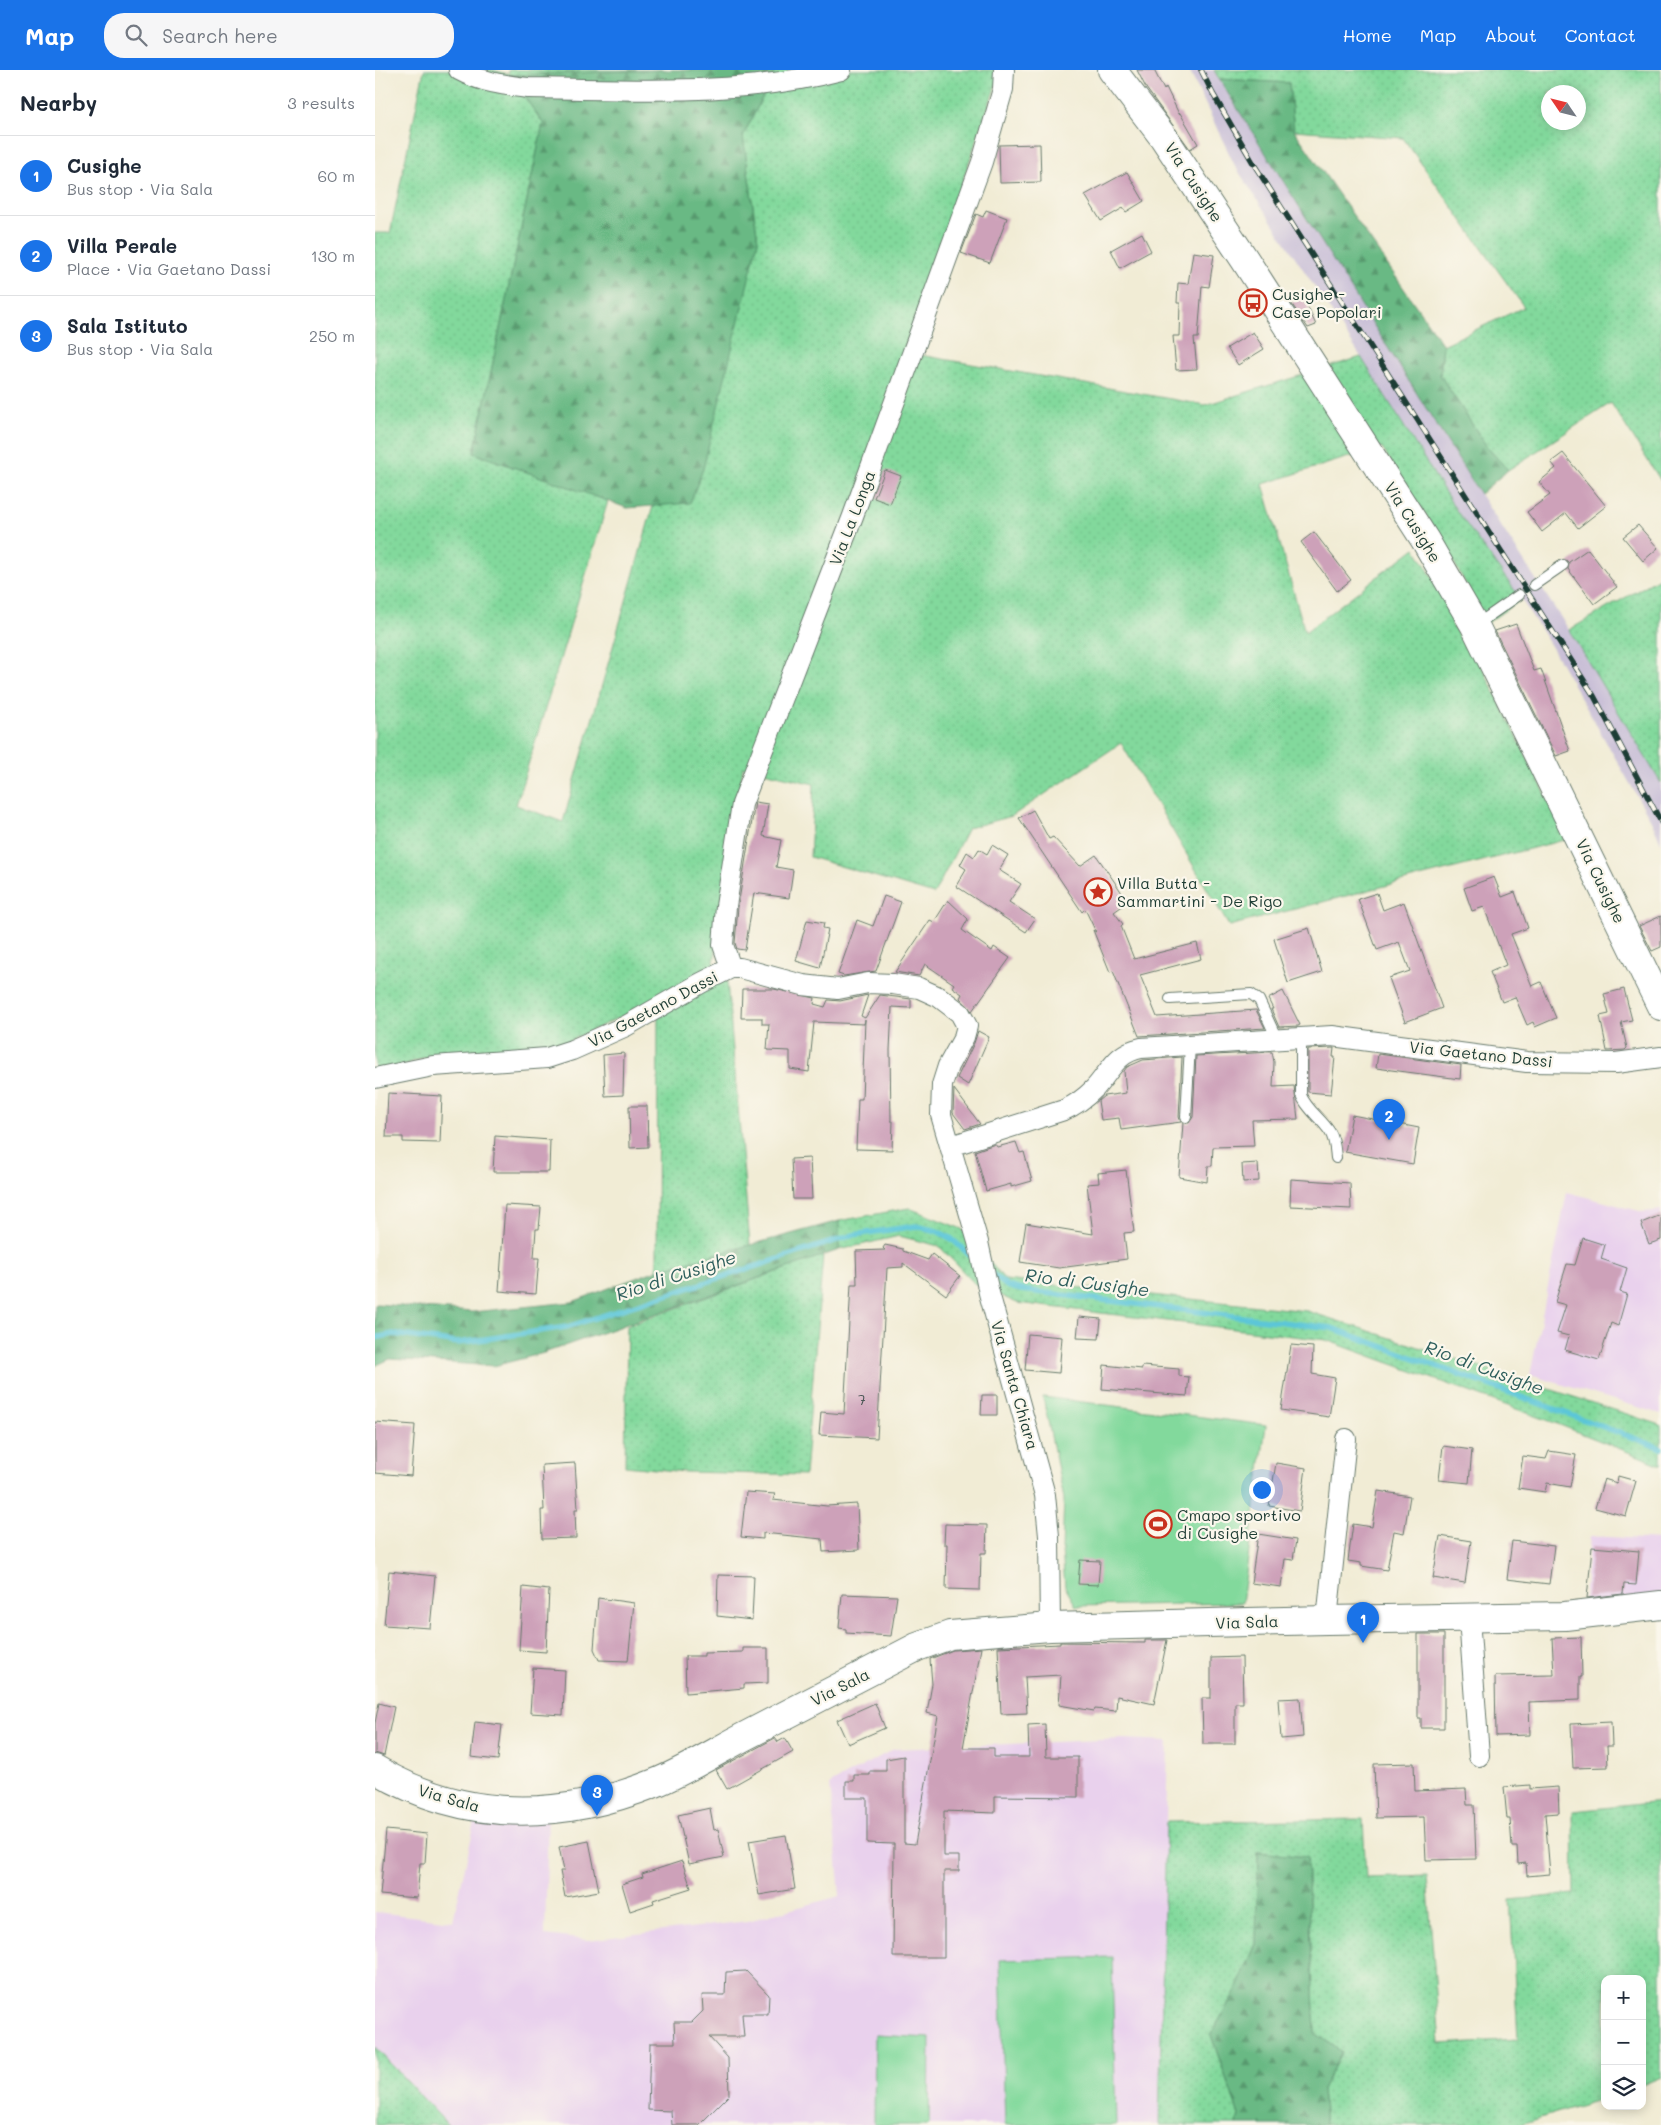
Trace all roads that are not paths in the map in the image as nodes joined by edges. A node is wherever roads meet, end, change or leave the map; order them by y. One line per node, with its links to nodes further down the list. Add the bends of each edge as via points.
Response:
1 (459, 70): 2 (street, via 488,82 528,88 694,90 785,82)
2 (841, 70)
3 (1004, 70): 9 (street, Via La Longa, via 1003,89 982,162 853,516 742,804 723,945)
4 (1112, 70): 8 (street, Via Cusighe, via 1164,138 1245,260 1425,540)
5 (1563, 565): 6 (lane)
6 (1534, 585)
7 (1519, 595): 8 (lane)
8 (1475, 626): 11 (street, Via Cusighe)
9 (731, 968): 16 (street, Via Gaetano Dassi, via 626,1026 547,1058 433,1066); 18 (street, Via Gaetano Dassi, via 803,985 838,989 868,983 907,986 932,993 960,1013 966,1022 965,1031 948,1066 940,1096 941,1115)
10 (1170, 999): 13 (lane, via 1251,994 1259,1000)
11 (1661, 1006)
12 (1301, 1038): 13 (street, Via Gaetano Dassi); 15 (street, Via Gaetano Dassi, via 1333,1036 1527,1062 1616,1063); 19 (lane, via 1301,1095 1330,1132)
13 (1277, 1039): 14 (street, Via Gaetano Dassi)
14 (1190, 1045): 17 (lane); 18 (street, Via Gaetano Dassi, via 1126,1052 1074,1105)
15 (1661, 1057)
16 (375, 1078)
17 (1186, 1117)
18 (951, 1146): 24 (street, Via Santa Chiara, via 1045,1495)
19 (1336, 1158)
20 (1346, 1438): 23 (street)
21 (1661, 1606): 22 (street, Via Sala, via 1565,1616)
22 (1469, 1618): 23 (street, Via Sala); 25 (street)
23 (1327, 1620): 24 (street, Via Sala)
24 (1050, 1627): 26 (street, Via Sala, via 969,1633 933,1640 657,1782 591,1804 514,1812 477,1808 421,1792)
25 (1479, 1756)
26 (375, 1769)

